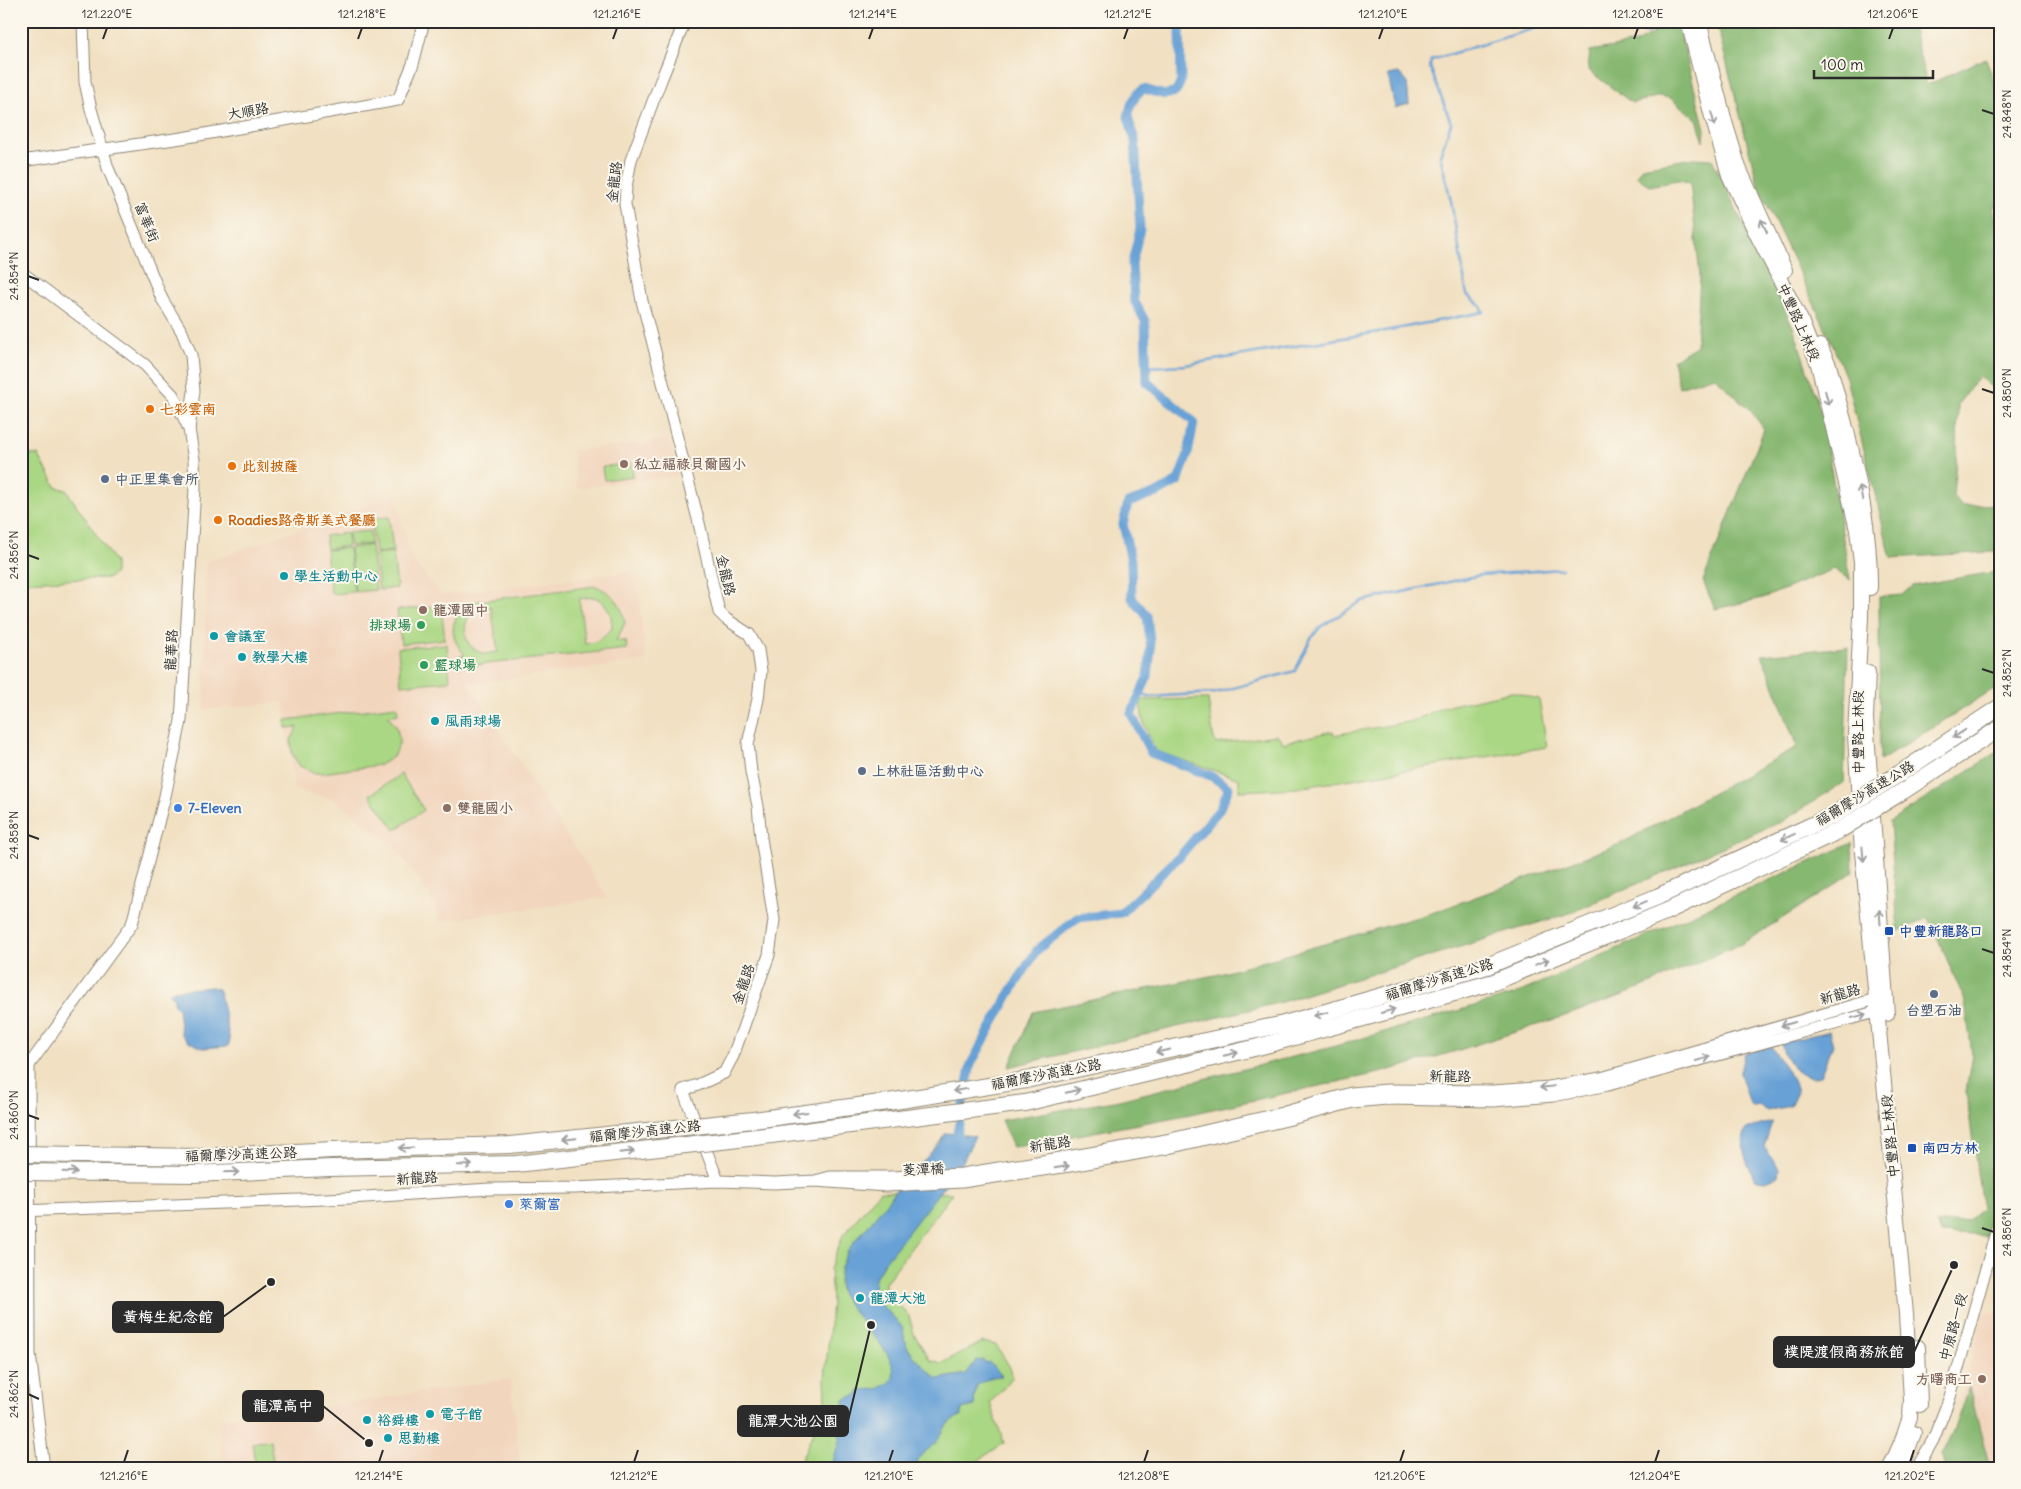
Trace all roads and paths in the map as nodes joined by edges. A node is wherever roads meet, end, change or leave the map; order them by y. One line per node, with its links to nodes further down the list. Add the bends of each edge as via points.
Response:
1 (83, 21): 6 (street, 富華街, via 85,82)
2 (424, 21): 6 (street, 大順路, via 413,64 398,100 182,138)
3 (685, 21): 19 (street, 金龍路, via 631,160 625,204 642,300 719,612 749,634 758,650 760,664 758,699 748,744 774,920 773,936 745,1025 724,1073 683,1090)
4 (1688, 21): 13 (main road, 中豐路上林段, one-way to 13, via 1729,175 1800,318 1818,364 1857,530 1861,617 1855,735 1862,852)
5 (1699, 21): 13 (main road, 中豐路上林段, one-way to 5, via 1866,718 1870,565 1862,494 1829,365 1739,168)
6 (103, 148): 7 (street, 大順路); 9 (street, 富華街, via 108,168 162,299 182,332 191,355 194,391)
7 (21, 161)
8 (21, 272): 9 (street, 龍華路, via 145,365 173,395)
9 (189, 429): 14 (street, 龍華路, via 195,488 185,676 177,748 165,796 132,924)
10 (2000, 708): 12 (highway, 福爾摩沙高速公路, one-way to 12, bridge, via 1899,774)
11 (2000, 728): 12 (highway, 福爾摩沙高速公路, bridge, via 1903,791)
12 (1835, 824): 15 (highway, 福爾摩沙高速公路, one-way to 15, bridge, via 1487,966 1284,1024 1026,1080 753,1120 510,1145 200,1157); 16 (highway, 福爾摩沙高速公路, one-way to 12, bridge, via 193,1174 516,1164 1025,1103 1258,1048 1494,982 1666,912)
13 (1880, 1003): 18 (street, 新龍路, via 1600,1078 1493,1092 1388,1090 1351,1093 1166,1140); 25 (main road, 中豐路上林段, via 1911,1400 1910,1417); 26 (main road, 中豐路上林段, via 1920,1371 1921,1404 1917,1425)
14 (25, 1071): 22 (street, 龍華路)
15 (21, 1154)
16 (21, 1172)
17 (2000, 1174): 21 (street)
18 (962, 1178): 20 (street, 菱潭橋)
19 (718, 1181): 20 (street, 新龍路); 22 (street, 新龍路, via 575,1188 495,1188 350,1198)
20 (815, 1181)
21 (2000, 1181)
22 (26, 1211): 24 (street, 龍華路, via 31,1362)
23 (2000, 1218): 27 (street, 中原路一段, via 1950,1397)
24 (44, 1468)
25 (1890, 1468)
26 (1901, 1468)
27 (1918, 1468)

